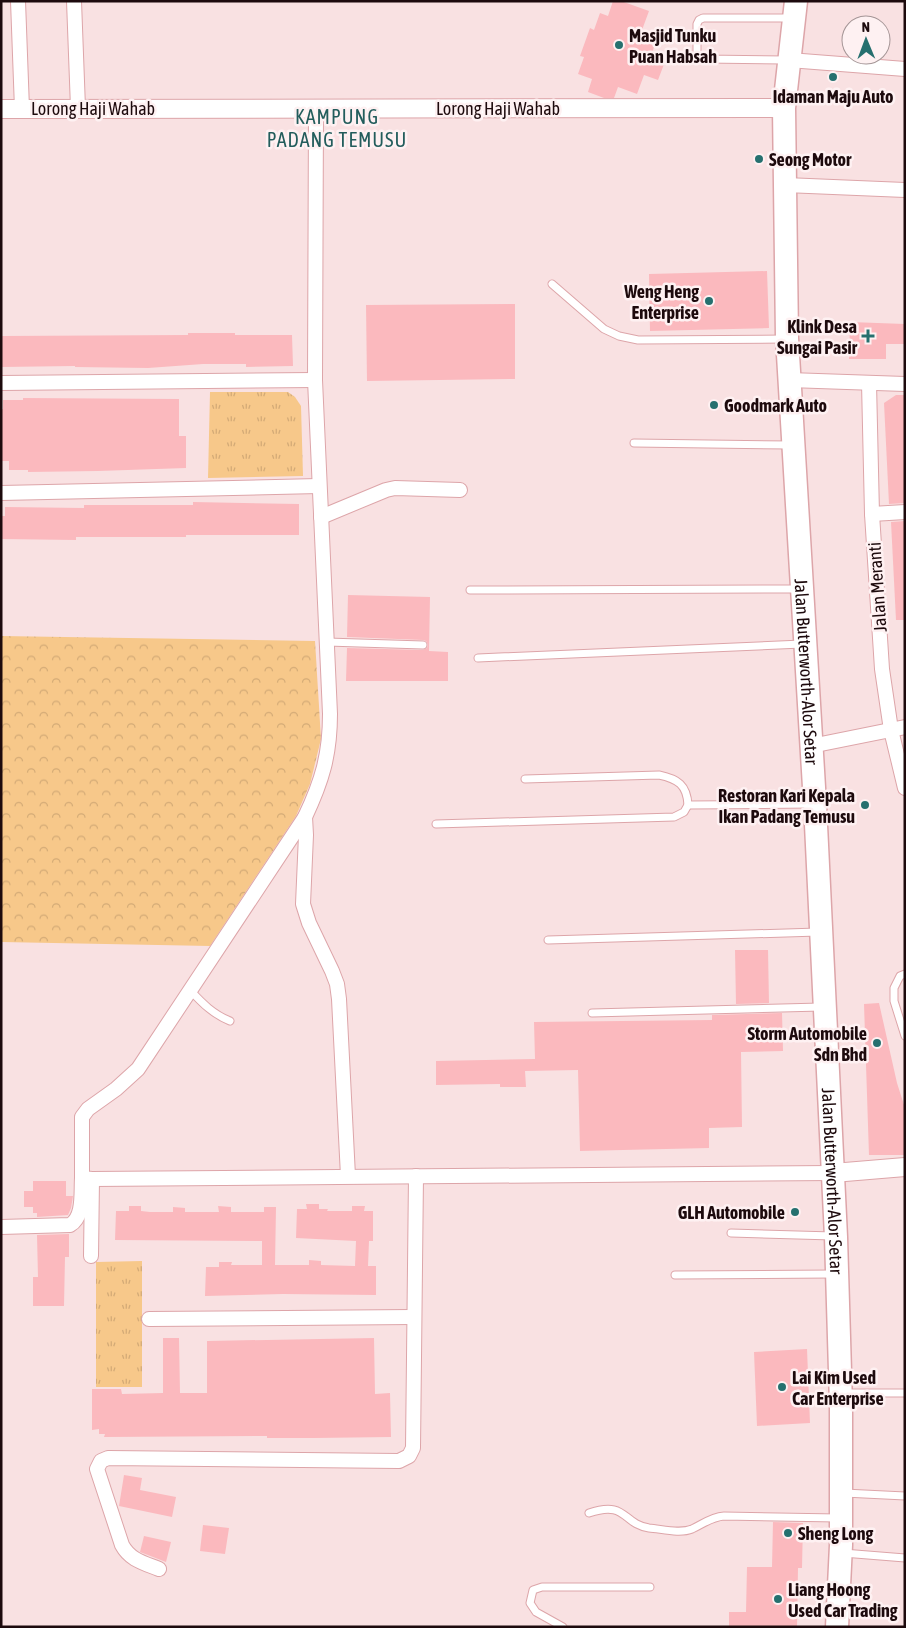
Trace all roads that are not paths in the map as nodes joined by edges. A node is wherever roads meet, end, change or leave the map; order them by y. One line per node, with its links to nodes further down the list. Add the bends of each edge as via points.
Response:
1 (18, 1): 7 (street)
2 (74, 1): 8 (street)
3 (795, 10): 4 (main road, Jalan Butterworth-Alor Setar); 4 (lane, via 703,18 697,24 697,54 704,60)
4 (789, 60): 5 (street); 10 (main road, Jalan Butterworth-Alor Setar)
5 (905, 69)
6 (1, 108): 7 (street, Lorong Haji Wahab)
7 (22, 108): 8 (street, Lorong Haji Wahab)
8 (78, 108): 9 (street, Lorong Haji Wahab)
9 (316, 108): 10 (street, Lorong Haji Wahab); 15 (street)
10 (784, 108): 11 (main road, Jalan Butterworth-Alor Setar)
11 (785, 185): 12 (street); 14 (main road, Jalan Butterworth-Alor Setar)
12 (905, 190)
13 (552, 284): 14 (lane, via 604,329 619,336 638,340)
14 (787, 338): 16 (main road, Jalan Butterworth-Alor Setar)
15 (315, 380): 17 (street); 22 (street)
16 (789, 380): 18 (street); 21 (main road, Jalan Butterworth-Alor Setar)
17 (1, 383)
18 (868, 383): 19 (street); 26 (street, Jalan Meranti)
19 (905, 384)
20 (634, 443): 21 (lane)
21 (792, 445): 28 (main road, Jalan Butterworth-Alor Setar)
22 (319, 486): 24 (street); 27 (street)
23 (460, 490): 27 (street, via 395,488)
24 (1, 493)
25 (905, 512): 26 (street)
26 (872, 514): 34 (street, Jalan Meranti, via 882,668)
27 (321, 517): 30 (street)
28 (801, 589): 29 (lane); 31 (main road, Jalan Butterworth-Alor Setar)
29 (470, 590)
30 (327, 642): 32 (lane); 40 (street, via 330,738 319,786)
31 (805, 644): 33 (lane); 35 (main road, Jalan Butterworth-Alor Setar)
32 (423, 645)
33 (478, 658)
34 (898, 728): 35 (street); 37 (street, Jalan Meranti)
35 (811, 746): 38 (main road, Jalan Butterworth-Alor Setar)
36 (525, 779): 39 (lane, via 660,775 673,778 683,786 688,795)
37 (905, 788)
38 (815, 804): 39 (lane); 42 (main road, Jalan Butterworth-Alor Setar)
39 (688, 805): 41 (lane, via 684,812 674,817)
40 (305, 817): 45 (street); 52 (street, via 303,904 337,984)
41 (436, 824)
42 (821, 932): 43 (lane); 46 (main road, Jalan Butterworth-Alor Setar)
43 (548, 940)
44 (905, 974): 49 (lane, via 900,976 894,988 894,1001)
45 (190, 990): 48 (lane, via 210,1011); 54 (street, via 138,1069 82,1117)
46 (825, 1007): 47 (lane); 51 (main road, Jalan Butterworth-Alor Setar)
47 (592, 1014)
48 (230, 1021)
49 (905, 1036)
50 (905, 1167): 51 (street)
51 (833, 1172): 53 (street); 57 (main road, Jalan Butterworth-Alor Setar)
52 (348, 1176): 53 (street); 54 (street)
53 (416, 1176): 61 (street)
54 (87, 1178): 55 (street, via 80,1210 70,1225); 58 (street)
55 (1, 1227)
56 (731, 1234): 57 (lane)
57 (836, 1236): 59 (main road, Jalan Butterworth-Alor Setar)
58 (91, 1256)
59 (837, 1274): 60 (lane); 64 (main road, Jalan Butterworth-Alor Setar)
60 (675, 1275)
61 (414, 1317): 62 (street); 71 (street, via 413,1448 409,1456 399,1461 108,1458 101,1461 97,1469 122,1545 138,1561)
62 (149, 1319)
63 (905, 1393): 64 (lane)
64 (840, 1394): 65 (main road, Jalan Butterworth-Alor Setar)
65 (841, 1493): 66 (lane); 68 (main road, Jalan Butterworth-Alor Setar)
66 (905, 1496)
67 (589, 1513): 68 (lane, via 612,1510 621,1512 643,1527 682,1531 710,1518 724,1516)
68 (841, 1518): 69 (main road, Jalan Butterworth-Alor Setar)
69 (840, 1552): 70 (lane); 74 (main road, Jalan Butterworth-Alor Setar)
70 (905, 1558)
71 (159, 1569)
72 (650, 1587): 73 (lane, via 542,1587 533,1590 530,1603 536,1612)
73 (563, 1627)
74 (837, 1627)

